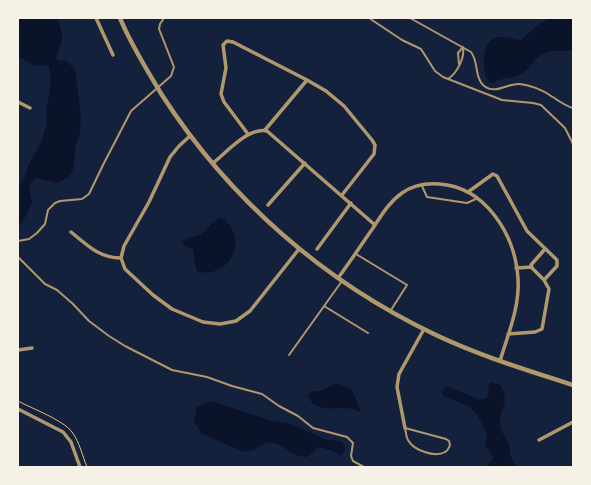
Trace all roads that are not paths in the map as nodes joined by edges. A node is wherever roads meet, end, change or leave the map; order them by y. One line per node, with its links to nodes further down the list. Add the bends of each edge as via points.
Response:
1 (96, 18): 7 (street)
2 (120, 18): 11 (street)
3 (164, 18): 11 (lane, via 159,30 174,69 171,76)
4 (369, 18): 9 (lane, via 421,49 435,71)
5 (410, 18): 6 (lane)
6 (463, 47): 8 (lane, via 464,55); 8 (lane, via 458,53); 14 (lane, via 473,55 481,83 486,87 494,90 515,84 528,85)
7 (112, 55)
8 (459, 64): 9 (lane, via 454,74)
9 (447, 79): 18 (lane, via 502,100 541,105 565,128)
10 (307, 80): 15 (street); 16 (street, via 233,42 224,43 222,48 226,68 221,94); 23 (street, via 344,106 375,145 373,157)
11 (158, 88): 17 (street); 29 (lane, via 128,114 89,194 82,199 55,203 48,210 45,224 37,233 29,239)
12 (18, 102): 13 (street)
13 (30, 108)
14 (573, 108)
15 (265, 130): 16 (street); 20 (street)
16 (248, 134): 19 (street)
17 (190, 136): 19 (street); 35 (street, via 170,157 123,249)
18 (573, 144)
19 (213, 163): 30 (street, via 248,202)
20 (305, 163): 23 (street); 26 (street)
21 (422, 184): 22 (street, via 442,184); 24 (lane, via 427,198 467,203); 27 (street, via 397,197)
22 (468, 192): 24 (street); 32 (street, via 493,174 497,176 527,232)
23 (342, 195): 25 (street)
24 (477, 198): 37 (street, via 500,224 509,241)
25 (350, 203): 27 (street); 31 (street)
26 (268, 206)
27 (375, 225): 33 (street)
28 (71, 232): 35 (street, via 97,253 110,258)
29 (18, 241)
30 (299, 249): 35 (street, via 250,311 236,320 220,324 195,320 167,305 125,269); 38 (street)
31 (317, 249)
32 (545, 249): 36 (street); 39 (street, via 556,260 557,266)
33 (356, 253): 38 (street); 41 (lane, via 407,285)
34 (18, 257): 55 (lane, via 45,284 57,290 89,321 119,343 172,370 207,377 262,394 313,428 349,438 354,448 351,456 353,461)
35 (121, 258)
36 (532, 267): 37 (street); 39 (street)
37 (516, 268): 44 (street, via 516,303)
38 (340, 280): 40 (lane); 41 (street)
39 (544, 280): 44 (street, via 550,289 542,330)
40 (324, 306): 43 (lane); 47 (lane)
41 (391, 312): 42 (street)
42 (424, 329): 48 (street); 52 (street, via 400,370 397,381)
43 (368, 333)
44 (508, 334): 48 (street)
45 (32, 348): 46 (street)
46 (18, 350)
47 (289, 355)
48 (500, 361): 49 (street)
49 (573, 385)
50 (18, 409): 54 (street, via 63,432 71,442)
51 (573, 422): 53 (street)
52 (405, 428): 52 (lane, via 407,439 414,447 435,454 448,450 450,445 446,439)
53 (539, 440)
54 (80, 467)
55 (364, 467)

